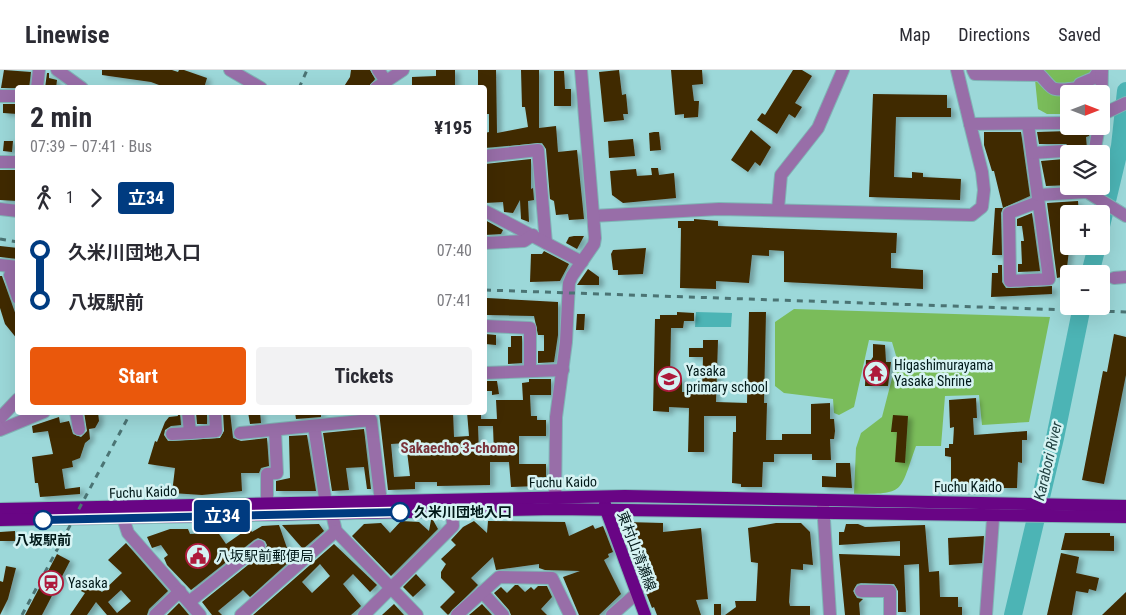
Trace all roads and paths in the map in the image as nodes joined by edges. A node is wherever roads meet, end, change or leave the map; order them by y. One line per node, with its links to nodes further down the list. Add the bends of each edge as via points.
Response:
1 (39, 70): 12 (street)
2 (57, 70): 13 (street)
3 (230, 70): 14 (street)
4 (378, 70): 11 (street)
5 (580, 70): 38 (street)
6 (843, 70): 35 (street, via 818,128 782,175)
7 (957, 70): 24 (street)
8 (973, 70): 18 (street, via 975,74 1040,74 1050,88)
9 (1101, 70): 16 (street, via 1094,78); 17 (street)
10 (400, 72): 11 (street); 15 (street)
11 (381, 84)
12 (37, 85)
13 (78, 85)
14 (256, 85)
15 (398, 85)
16 (1080, 85)
17 (1101, 85)
18 (1060, 90)
19 (0, 96): 20 (street)
20 (15, 96)
21 (1126, 103): 22 (street)
22 (1110, 111)
23 (1060, 123): 25 (street)
24 (970, 124): 25 (street); 35 (street, via 982,172 984,198 978,212 972,215)
25 (1028, 124): 27 (street)
26 (1060, 151): 27 (street)
27 (1032, 153): 33 (street)
28 (487, 156): 42 (street, via 538,150)
29 (0, 162): 30 (street)
30 (15, 162)
31 (1060, 195): 33 (street)
32 (1094, 195): 39 (street)
33 (1038, 199): 33 (street, via 1048,279 1010,281 1009,213)
34 (0, 209): 36 (street)
35 (778, 209): 38 (street)
36 (15, 211)
37 (487, 212): 40 (street)
38 (593, 216): 43 (street, via 594,244)
39 (1126, 216)
40 (533, 235): 41 (street, via 524,241); 42 (street)
41 (487, 243)
42 (546, 243): 43 (street)
43 (582, 262): 48 (street, via 569,284)
44 (0, 265): 45 (street)
45 (14, 271)
46 (487, 326): 47 (street, via 530,328)
47 (530, 370): 48 (street); 49 (street)
48 (562, 370): 65 (street, via 556,417)
49 (487, 373)
50 (15, 402): 55 (street)
51 (37, 415): 57 (street)
52 (76, 415): 58 (street)
53 (188, 415): 60 (street)
54 (215, 415): 60 (street, via 216,431)
55 (0, 418)
56 (319, 426): 59 (street); 64 (street, via 371,420); 70 (street)
57 (0, 430)
58 (79, 430)
59 (275, 430): 61 (street); 69 (street, via 277,473 267,474)
60 (190, 432): 62 (street)
61 (240, 433)
62 (172, 434)
63 (605, 496): 65 (main road, Fuchu Kaido); 67 (main road, Fuchu Kaido); 73 (main road, 東村山清瀬線)
64 (381, 502): 65 (main road, Fuchu Kaido); 70 (main road, Fuchu Kaido)
65 (555, 503): 73 (main road, Fuchu Kaido); 74 (main road, Fuchu Kaido)
66 (1126, 506): 71 (main road, Fuchu Kaido)
67 (823, 507): 68 (main road, Fuchu Kaido); 73 (main road, Fuchu Kaido); 96 (street)
68 (994, 508): 71 (main road, Fuchu Kaido); 98 (street)
69 (267, 509): 70 (main road, Fuchu Kaido); 75 (main road, Fuchu Kaido)
70 (329, 509): 74 (main road, Fuchu Kaido); 78 (street)
71 (1062, 509): 76 (main road, Fuchu Kaido)
72 (0, 510): 75 (main road, Fuchu Kaido)
73 (606, 510): 84 (main road, 東村山清瀬線)
74 (452, 511): 80 (street, via 453,526)
75 (122, 513): 77 (main road, Fuchu Kaido); 81 (street, via 128,533)
76 (1126, 517)
77 (0, 520)
78 (336, 531): 80 (street); 88 (street)
79 (260, 546): 85 (street)
80 (392, 589): 89 (street); 90 (street)
81 (180, 591): 85 (street); 86 (street)
82 (861, 591): 97 (street, via 890,591)
83 (482, 592): 91 (street); 92 (street); 93 (street, via 499,577 552,578)
84 (637, 593): 94 (street); 95 (main road, 東村山清瀬線)
85 (189, 602): 87 (street)
86 (155, 615)
87 (200, 615)
88 (241, 615)
89 (364, 615)
90 (417, 615)
91 (457, 615)
92 (503, 615)
93 (570, 615)
94 (612, 615)
95 (645, 615)
96 (830, 615)
97 (890, 615)
98 (986, 615)

